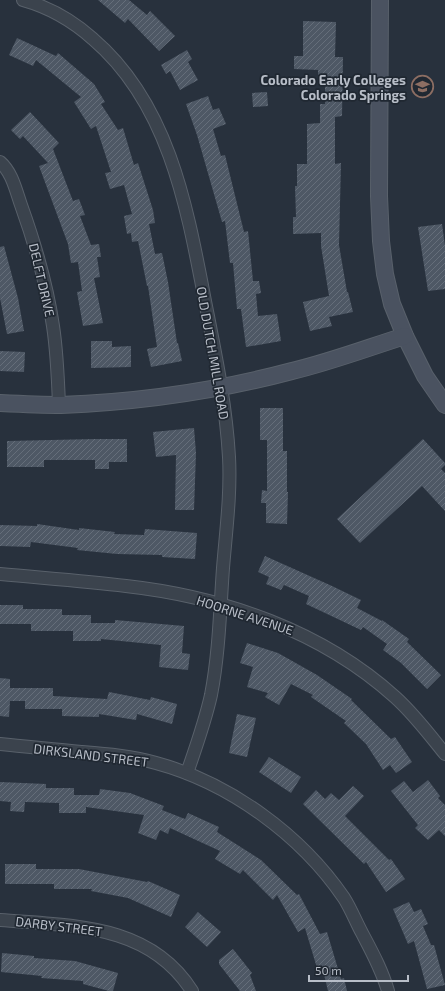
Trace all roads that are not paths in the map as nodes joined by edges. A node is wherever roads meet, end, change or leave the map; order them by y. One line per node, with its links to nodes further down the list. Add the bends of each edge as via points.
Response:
1 (23, 0): 5 (street, OLD DUTCH MILL ROAD, via 60,16 90,36 118,63 146,103 160,131 185,207)
2 (380, 0): 4 (main road, via 381,241 392,304)
3 (0, 162): 7 (street, DELFT DRIVE, via 12,180 38,255 53,324)
4 (405, 336): 5 (main road, via 292,371); 8 (main road, via 425,376)
5 (222, 387): 7 (main road, via 111,402); 10 (street, OLD DUTCH MILL ROAD, via 229,495)
6 (0, 403): 7 (main road)
7 (59, 405)
8 (445, 405)
9 (0, 574): 10 (street, HOORNE AVENUE, via 127,586)
10 (220, 604): 12 (street, HOORNE AVENUE, via 296,631 362,670 418,720); 13 (street, OLD DUTCH MILL ROAD, via 211,694)
11 (0, 744): 13 (street, DIRKSLAND STREET, via 127,757)
12 (445, 754)
13 (187, 773): 16 (street, DIRKSLAND STREET, via 226,792 254,810 280,828 306,853 344,899 377,960)
14 (0, 920): 15 (street, DARBY STREET, via 105,930 133,940 155,952 174,968)
15 (192, 991)
16 (388, 991)

